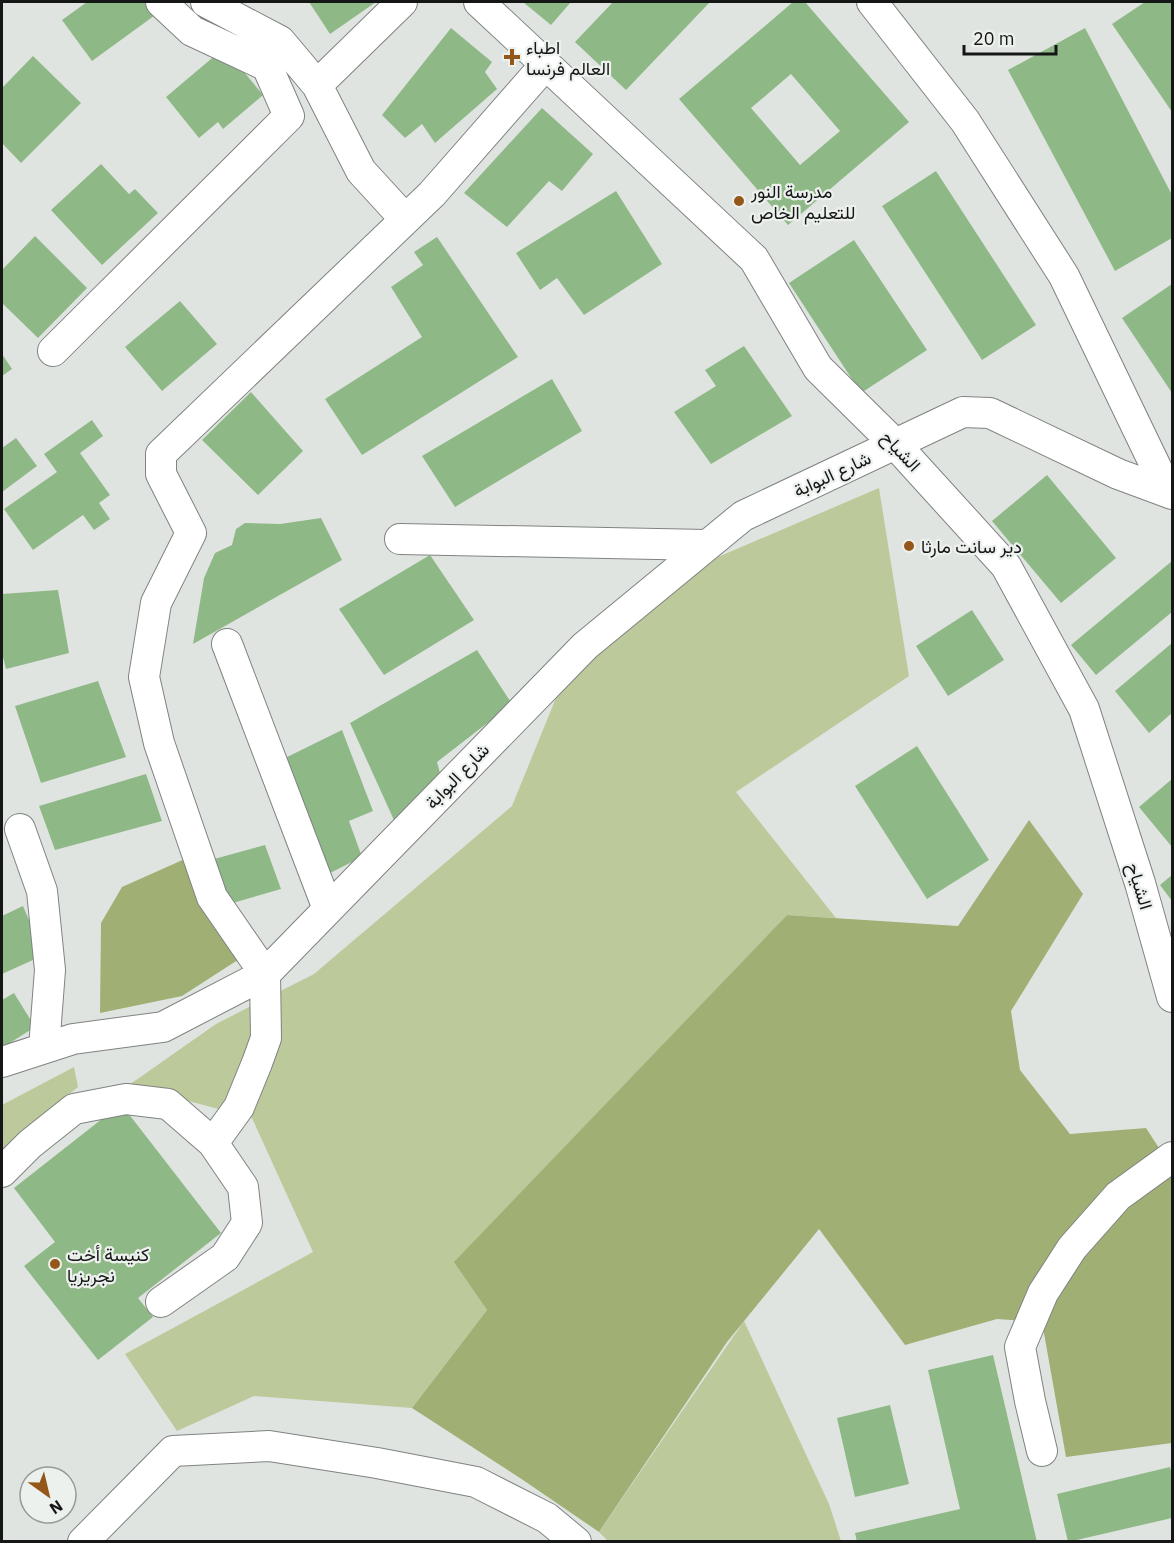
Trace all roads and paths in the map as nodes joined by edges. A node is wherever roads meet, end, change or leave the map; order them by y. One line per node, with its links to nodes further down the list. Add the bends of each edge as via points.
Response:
1 (161, 2): 9 (street, via 192,31 267,66 289,116)
2 (206, 2): 7 (street, via 280,40)
3 (402, 2): 7 (street)
4 (479, 2): 6 (street, الشياح)
5 (872, 2): 11 (street, via 965,121 1064,276)
6 (546, 64): 8 (street, via 432,194); 10 (street, الشياح, via 754,259 818,368)
7 (317, 85): 8 (street, via 361,171)
8 (405, 219): 17 (street, via 160,454 161,474 191,533 156,603 144,677 159,743 212,897)
9 (53, 351)
10 (896, 444): 11 (street, شارع البوابة, via 963,412 990,413 1118,474); 13 (street, شارع البوابة, via 743,516); 18 (street, الشياح, via 1006,566 1084,709)
11 (1170, 493)
12 (400, 539): 13 (street)
13 (707, 545): 16 (street, شارع البوابة, via 585,646)
14 (227, 644): 16 (street)
15 (20, 829): 19 (street, via 42,891 50,970)
16 (328, 909): 17 (street, شارع البوابة)
17 (265, 974): 19 (street, شارع البوابة, via 163,1027); 21 (street, via 266,1038 239,1107)
18 (1172, 993)
19 (44, 1048): 20 (street, شارع البوابة)
20 (2, 1062)
21 (213, 1143): 23 (street, via 168,1104 126,1099 74,1109); 24 (street, via 243,1187 248,1223 225,1257)
22 (1173, 1157): 25 (street, via 1118,1196 1072,1248 1043,1293 1020,1347)
23 (2, 1172)
24 (161, 1302)
25 (1042, 1451)
26 (83, 1542): 27 (street, via 173,1451 269,1446 476,1482 547,1518)
27 (576, 1542)

